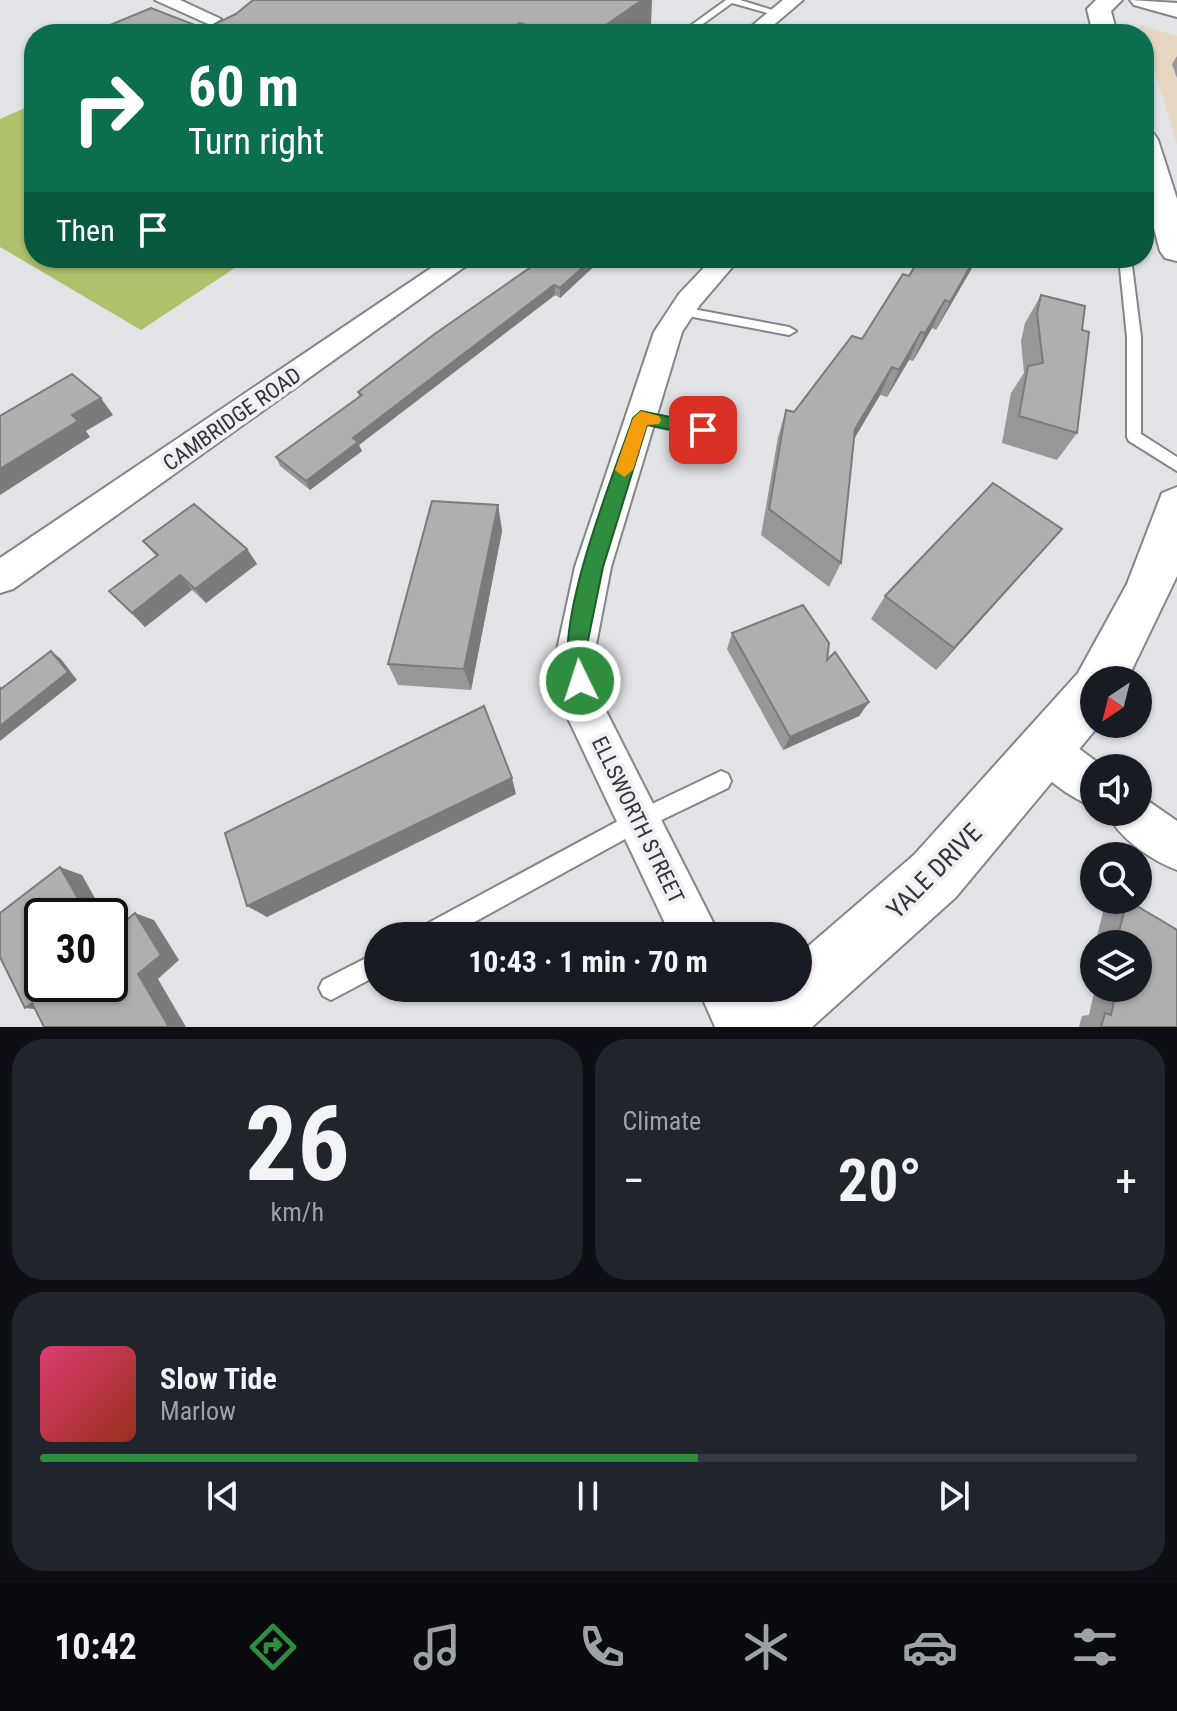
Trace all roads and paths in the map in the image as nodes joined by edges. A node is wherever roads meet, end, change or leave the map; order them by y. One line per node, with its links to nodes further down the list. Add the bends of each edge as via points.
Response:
1 (164, 0): 8 (street)
2 (731, 0): 7 (lane); 9 (lane)
3 (794, 0): 7 (street)
4 (1110, 0): 11 (street, via 1099,9)
5 (1142, 0): 6 (street)
6 (1177, 10)
7 (778, 13): 10 (street)
8 (212, 19)
9 (697, 24)
10 (764, 24)
11 (1103, 24)
12 (1154, 174): 13 (street)
13 (1177, 251)
14 (450, 268): 23 (street, CAMBRIDGE ROAD)
15 (719, 268): 17 (street, ELLSWORTH STREET)
16 (1126, 268): 21 (lane, via 1134,337 1134,437)
17 (682, 311): 18 (lane); 19 (street, ELLSWORTH STREET, via 668,332)
18 (789, 331)
19 (641, 418): 20 (lane); 29 (street, ELLSWORTH STREET, via 593,567 576,650 585,712)
20 (703, 430)
21 (1177, 465)
22 (1177, 505): 24 (street, via 1168,546)
23 (0, 578)
24 (1108, 666)
25 (1080, 709): 26 (street, YALE DRIVE)
26 (1047, 750): 27 (street); 38 (street, YALE DRIVE, via 935,876 776,1016)
27 (1080, 775)
28 (721, 781): 29 (lane)
29 (638, 821): 32 (lane); 33 (street, ELLSWORTH STREET)
30 (1148, 826): 31 (street)
31 (1177, 848)
32 (453, 922)
33 (689, 922)
34 (364, 970): 35 (lane)
35 (331, 988)
36 (729, 1002): 37 (street)
37 (742, 1027)
38 (752, 1027)

